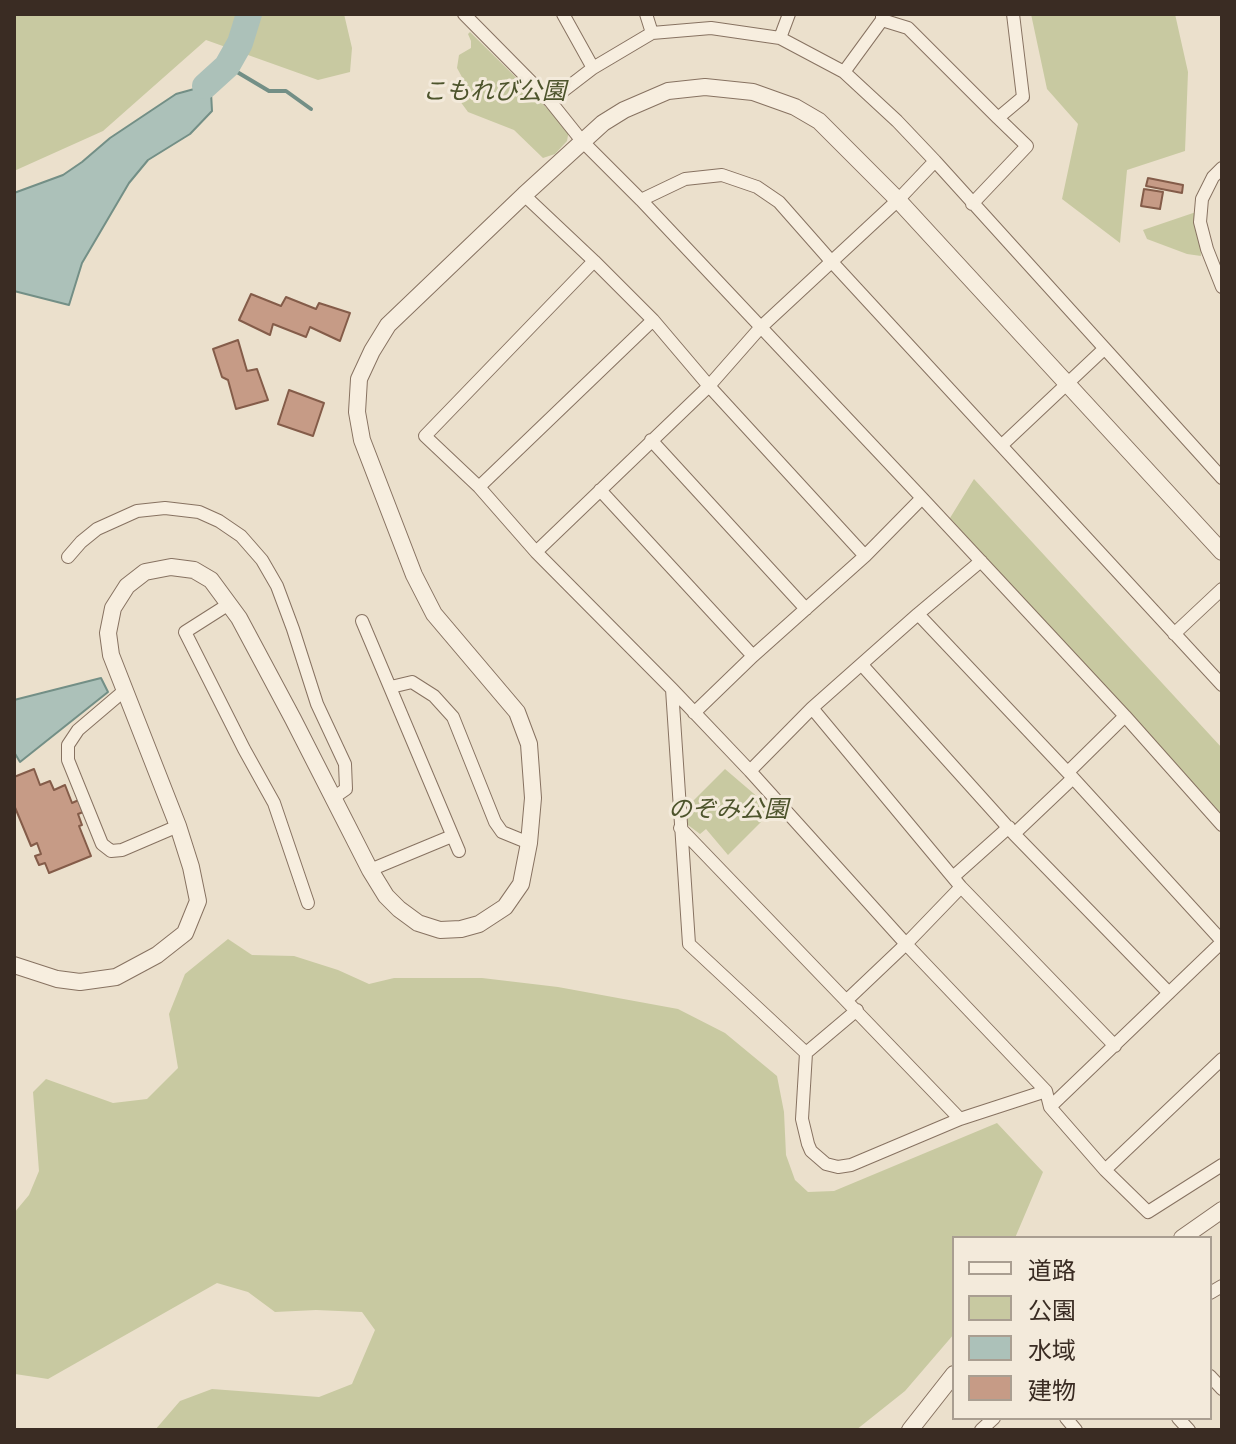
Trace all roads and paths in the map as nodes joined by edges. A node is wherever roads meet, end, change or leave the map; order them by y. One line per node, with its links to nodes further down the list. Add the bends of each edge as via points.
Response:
1 (464, 14): 13 (street)
2 (563, 14): 11 (street)
3 (646, 14): 9 (street)
4 (711, 14): 8 (street)
5 (789, 14): 10 (street)
6 (1013, 14): 14 (street, via 1023,97)
7 (882, 17): 12 (street); 14 (street, via 908,28)
8 (711, 28): 9 (street); 10 (street)
9 (652, 33): 11 (street)
10 (780, 38): 12 (street)
11 (593, 68): 13 (street)
12 (844, 72): 16 (street)
13 (550, 101): 15 (street)
14 (998, 118): 21 (street, via 1027,146)
15 (582, 141): 18 (street); 19 (street); 20 (street, via 624,110 668,91 705,87 753,92 819,121)
16 (935, 161): 20 (street); 21 (street)
17 (1222, 168): 24 (street, via 1202,199 1200,222)
18 (524, 195): 22 (street); 64 (street, via 388,325 359,379 357,412 362,440 434,614 517,712 532,769)
19 (641, 200): 23 (street, via 685,179 722,175 757,187 779,202); 26 (street)
20 (898, 200): 23 (street); 28 (street)
21 (972, 204): 27 (street)
22 (594, 261): 25 (street); 33 (street, via 425,436)
23 (831, 261): 26 (street); 31 (street)
24 (1222, 287)
25 (653, 320): 29 (street); 33 (street)
26 (760, 328): 29 (street); 35 (street)
27 (1104, 349): 28 (street); 32 (street)
28 (1067, 384): 31 (street); 37 (street)
29 (709, 386): 30 (street); 38 (street)
30 (651, 440): 34 (street); 43 (street)
31 (1002, 445): 46 (street)
32 (1222, 478)
33 (479, 487): 36 (street)
34 (600, 490): 36 (street); 47 (street)
35 (922, 498): 38 (street); 40 (street)
36 (536, 552): 51 (street)
37 (1222, 552)
38 (865, 556): 43 (street)
39 (68, 557): 58 (street, via 97,529 137,511 199,512 241,536 277,586 317,704 345,764 346,789)
40 (981, 561): 44 (street); 55 (street)
41 (1222, 589): 46 (street)
42 (229, 604): 52 (street, via 211,580 194,570 145,572 127,586 113,608 108,633); 58 (street); 68 (street, via 185,632 274,803)
43 (806, 609): 47 (street)
44 (918, 614): 48 (street); 57 (street)
45 (362, 621): 50 (street)
46 (1174, 634): 49 (street)
47 (753, 656): 54 (street)
48 (862, 665): 53 (street); 62 (street)
49 (1222, 685)
50 (391, 687): 63 (street); 64 (street, via 412,682 453,717 495,822 502,832)
51 (672, 689): 54 (street); 61 (street)
52 (125, 690): 60 (street); 60 (street, via 78,730 68,745 68,760 102,844 111,851)
53 (812, 708): 56 (street); 67 (street)
54 (694, 713): 56 (street)
55 (1125, 716): 57 (street); 59 (street)
56 (750, 771): 70 (street)
57 (1071, 775): 62 (street); 69 (street)
58 (333, 798): 66 (street)
59 (1222, 825)
60 (178, 826): 71 (street, via 198,901 185,933 116,977 80,982)
61 (680, 828): 73 (street); 76 (street, via 689,944)
62 (1012, 830): 67 (street); 72 (street)
63 (452, 836): 65 (street); 66 (street)
64 (529, 843): 66 (street, via 521,884 505,907 461,929 418,923 386,896)
65 (459, 851)
66 (370, 870)
67 (957, 882): 70 (street); 75 (street)
68 (308, 903)
69 (1222, 941): 72 (street)
70 (906, 944): 73 (street); 78 (street)
71 (14, 965)
72 (1169, 993): 75 (street)
73 (847, 1000): 74 (street)
74 (857, 1010): 76 (street); 80 (street)
75 (1115, 1046): 79 (street)
76 (806, 1053): 80 (street, via 802,1119 811,1151 826,1164 851,1165)
77 (1222, 1059): 82 (street)
78 (1046, 1091): 79 (street); 80 (street)
79 (1050, 1107): 82 (street)
80 (960, 1119)
81 (1222, 1165): 82 (street, via 1148,1212)
82 (1105, 1170)
83 (1222, 1210): 84 (street)
84 (1185, 1236)
85 (952, 1377): 86 (street)
86 (910, 1430)

